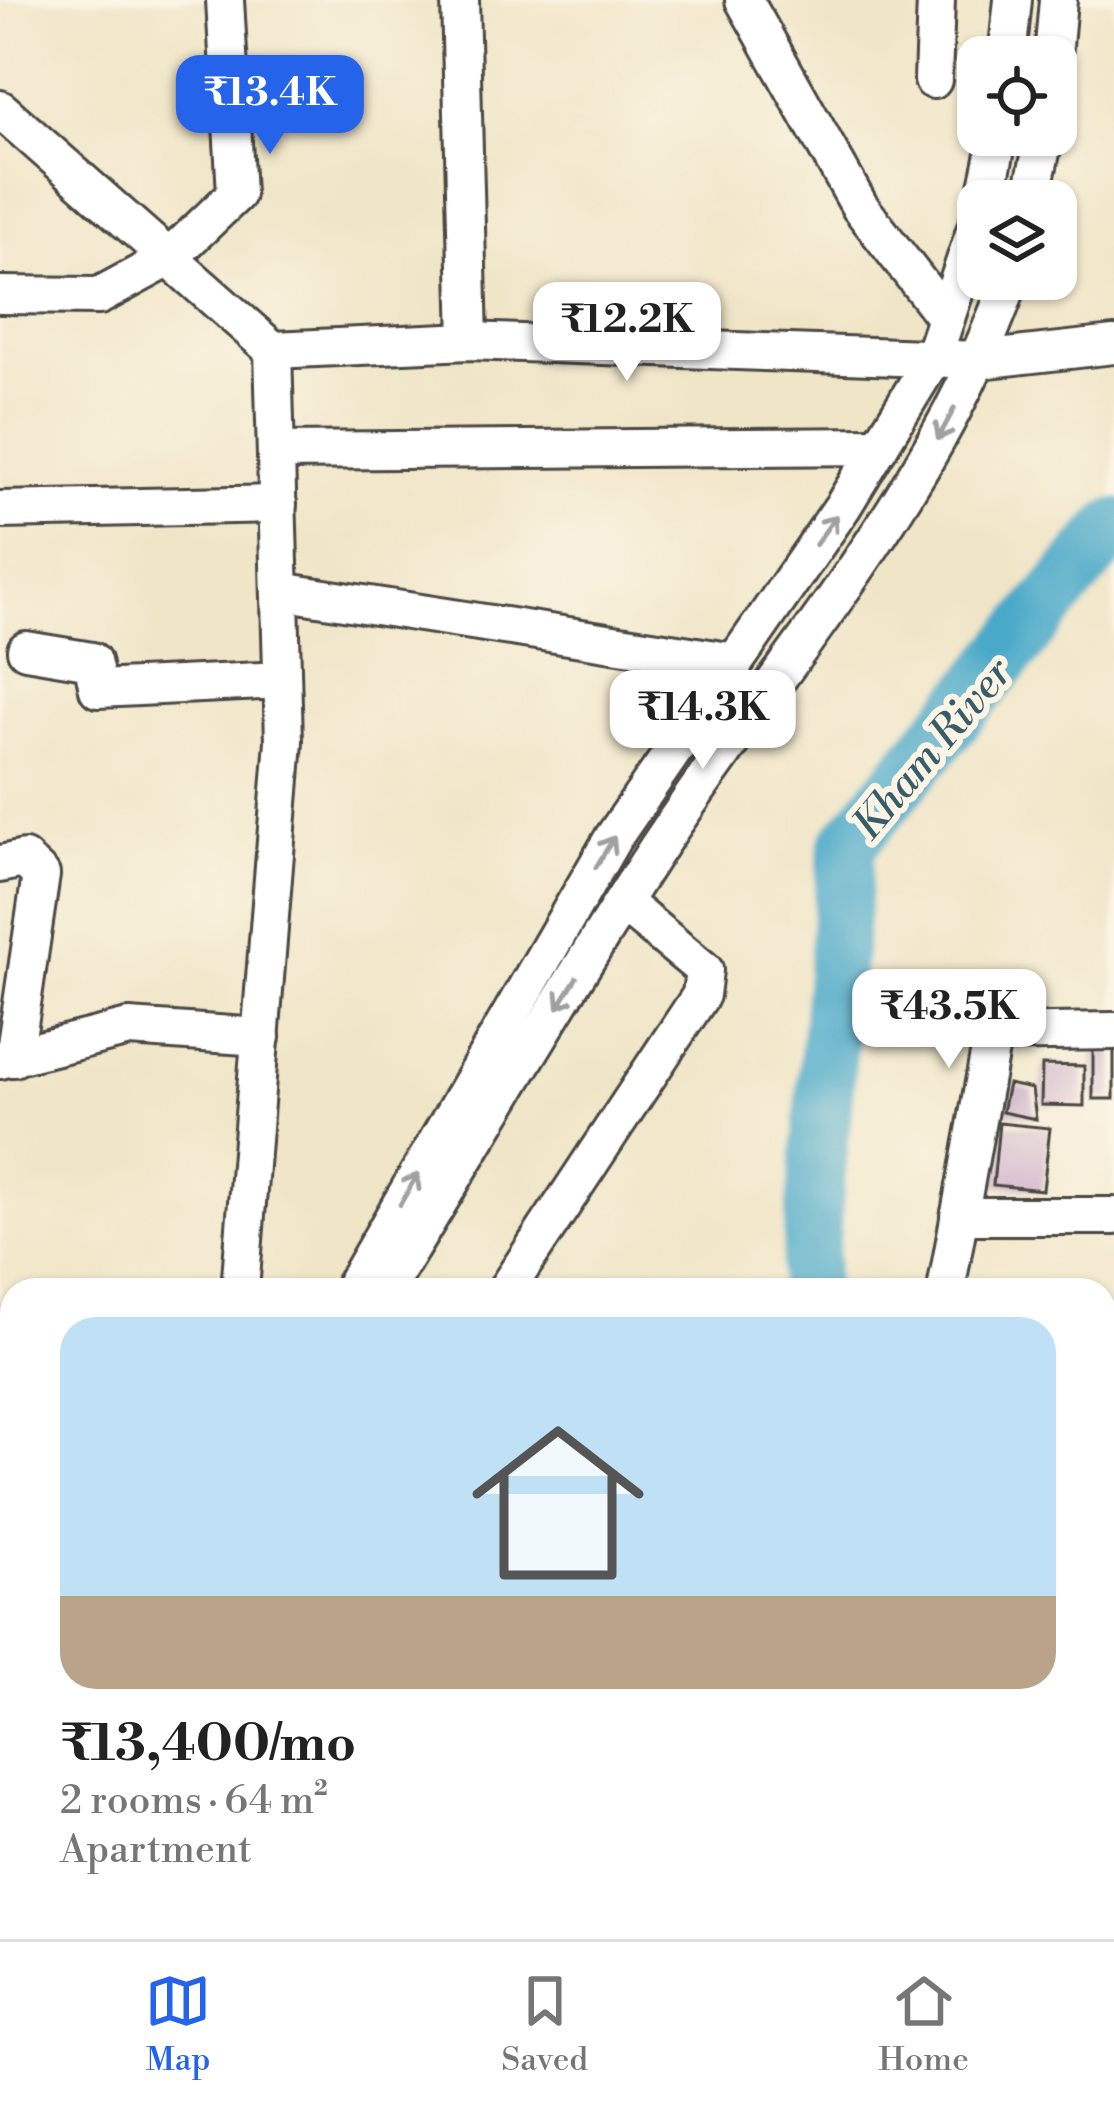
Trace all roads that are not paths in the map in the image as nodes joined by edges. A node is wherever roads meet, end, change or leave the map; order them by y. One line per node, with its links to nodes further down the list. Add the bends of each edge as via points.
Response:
1 (225, 0): 11 (street, via 236,194)
2 (460, 0): 16 (street)
3 (744, 0): 15 (street, via 860,207)
4 (936, 0): 9 (street)
5 (1013, 0): 7 (street)
6 (1058, 0): 8 (street)
7 (1009, 36)
8 (1055, 36)
9 (933, 80)
10 (0, 109): 11 (street)
11 (169, 258): 13 (street, via 99,296); 18 (street)
12 (957, 285): 15 (street)
13 (0, 295)
14 (1002, 300): 20 (street)
15 (946, 318): 19 (street)
16 (469, 341): 18 (street); 19 (street)
17 (1114, 345): 20 (street)
18 (274, 350): 22 (street)
19 (932, 359): 20 (street); 21 (street)
20 (980, 360): 30 (street, one-way to 30, via 910,493)
21 (880, 446): 22 (street); 27 (street, one-way to 21)
22 (276, 451): 23 (street)
23 (278, 503): 24 (street); 25 (street)
24 (0, 510)
25 (280, 591): 27 (street); 28 (street)
26 (26, 650): 28 (street, via 92,661 98,689)
27 (735, 662): 37 (street, one-way to 27, via 613,838)
28 (282, 680): 32 (street)
29 (0, 864): 33 (street, via 24,860 40,875)
30 (623, 903): 38 (street, one-way to 38); 39 (street, via 704,970 701,995)
31 (1114, 1031): 34 (street, via 993,1033)
32 (260, 1037): 33 (street, via 129,1028); 36 (street)
33 (7, 1059)
34 (959, 1216): 35 (street); 40 (street)
35 (1114, 1216)
36 (241, 1278)
37 (358, 1278)
38 (392, 1278)
39 (514, 1278)
40 (948, 1278)

